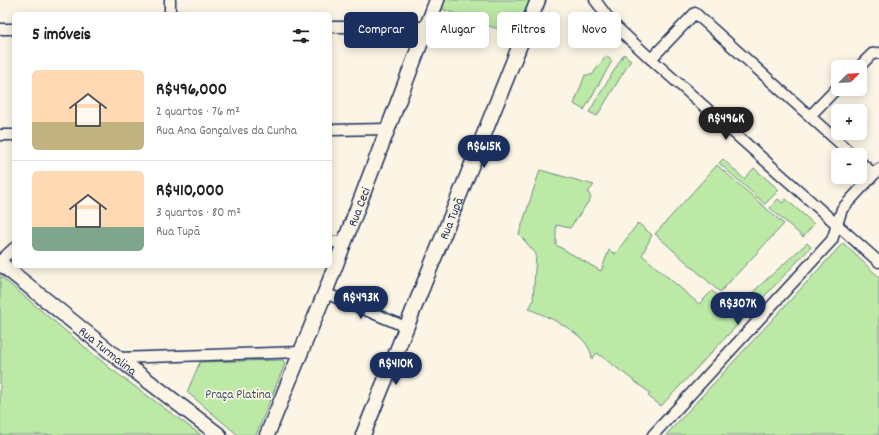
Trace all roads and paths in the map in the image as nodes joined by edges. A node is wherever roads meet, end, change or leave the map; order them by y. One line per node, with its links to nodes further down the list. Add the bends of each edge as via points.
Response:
1 (170, 0): 5 (street)
2 (437, 0): 6 (main road, Rua Ceci)
3 (538, 0): 31 (main road, Rua Tupã)
4 (595, 0): 12 (street, via 612,23)
5 (170, 12)
6 (432, 12)
7 (332, 27): 8 (street)
8 (426, 27): 16 (main road, Rua Ceci)
9 (0, 29): 10 (street)
10 (12, 29)
11 (879, 53): 13 (street, via 872,54)
12 (651, 59): 15 (street, via 695,13); 23 (street)
13 (866, 60)
14 (831, 94): 15 (street)
15 (810, 116): 20 (street)
16 (388, 129): 17 (street); 24 (main road, Rua Ceci)
17 (332, 130)
18 (0, 135): 19 (street)
19 (12, 135)
20 (845, 148)
21 (867, 166): 22 (street)
22 (876, 171): 23 (street, via 842,209)
23 (837, 224): 27 (street); 37 (street, via 832,240)
24 (337, 242): 28 (main road, Rua Ceci)
25 (12, 250): 26 (street)
26 (0, 262): 33 (main road, Rua Turmalina)
27 (879, 262)
28 (332, 263)
29 (331, 268): 30 (main road, Rua Ceci)
30 (325, 293): 31 (street); 32 (main road, Rua Ceci)
31 (406, 327): 36 (main road, Rua Tupã)
32 (301, 352): 33 (street); 35 (main road, Rua Ceci)
33 (118, 358): 34 (main road, Rua Turmalina)
34 (219, 435)
35 (268, 435)
36 (363, 435)
37 (653, 435)

